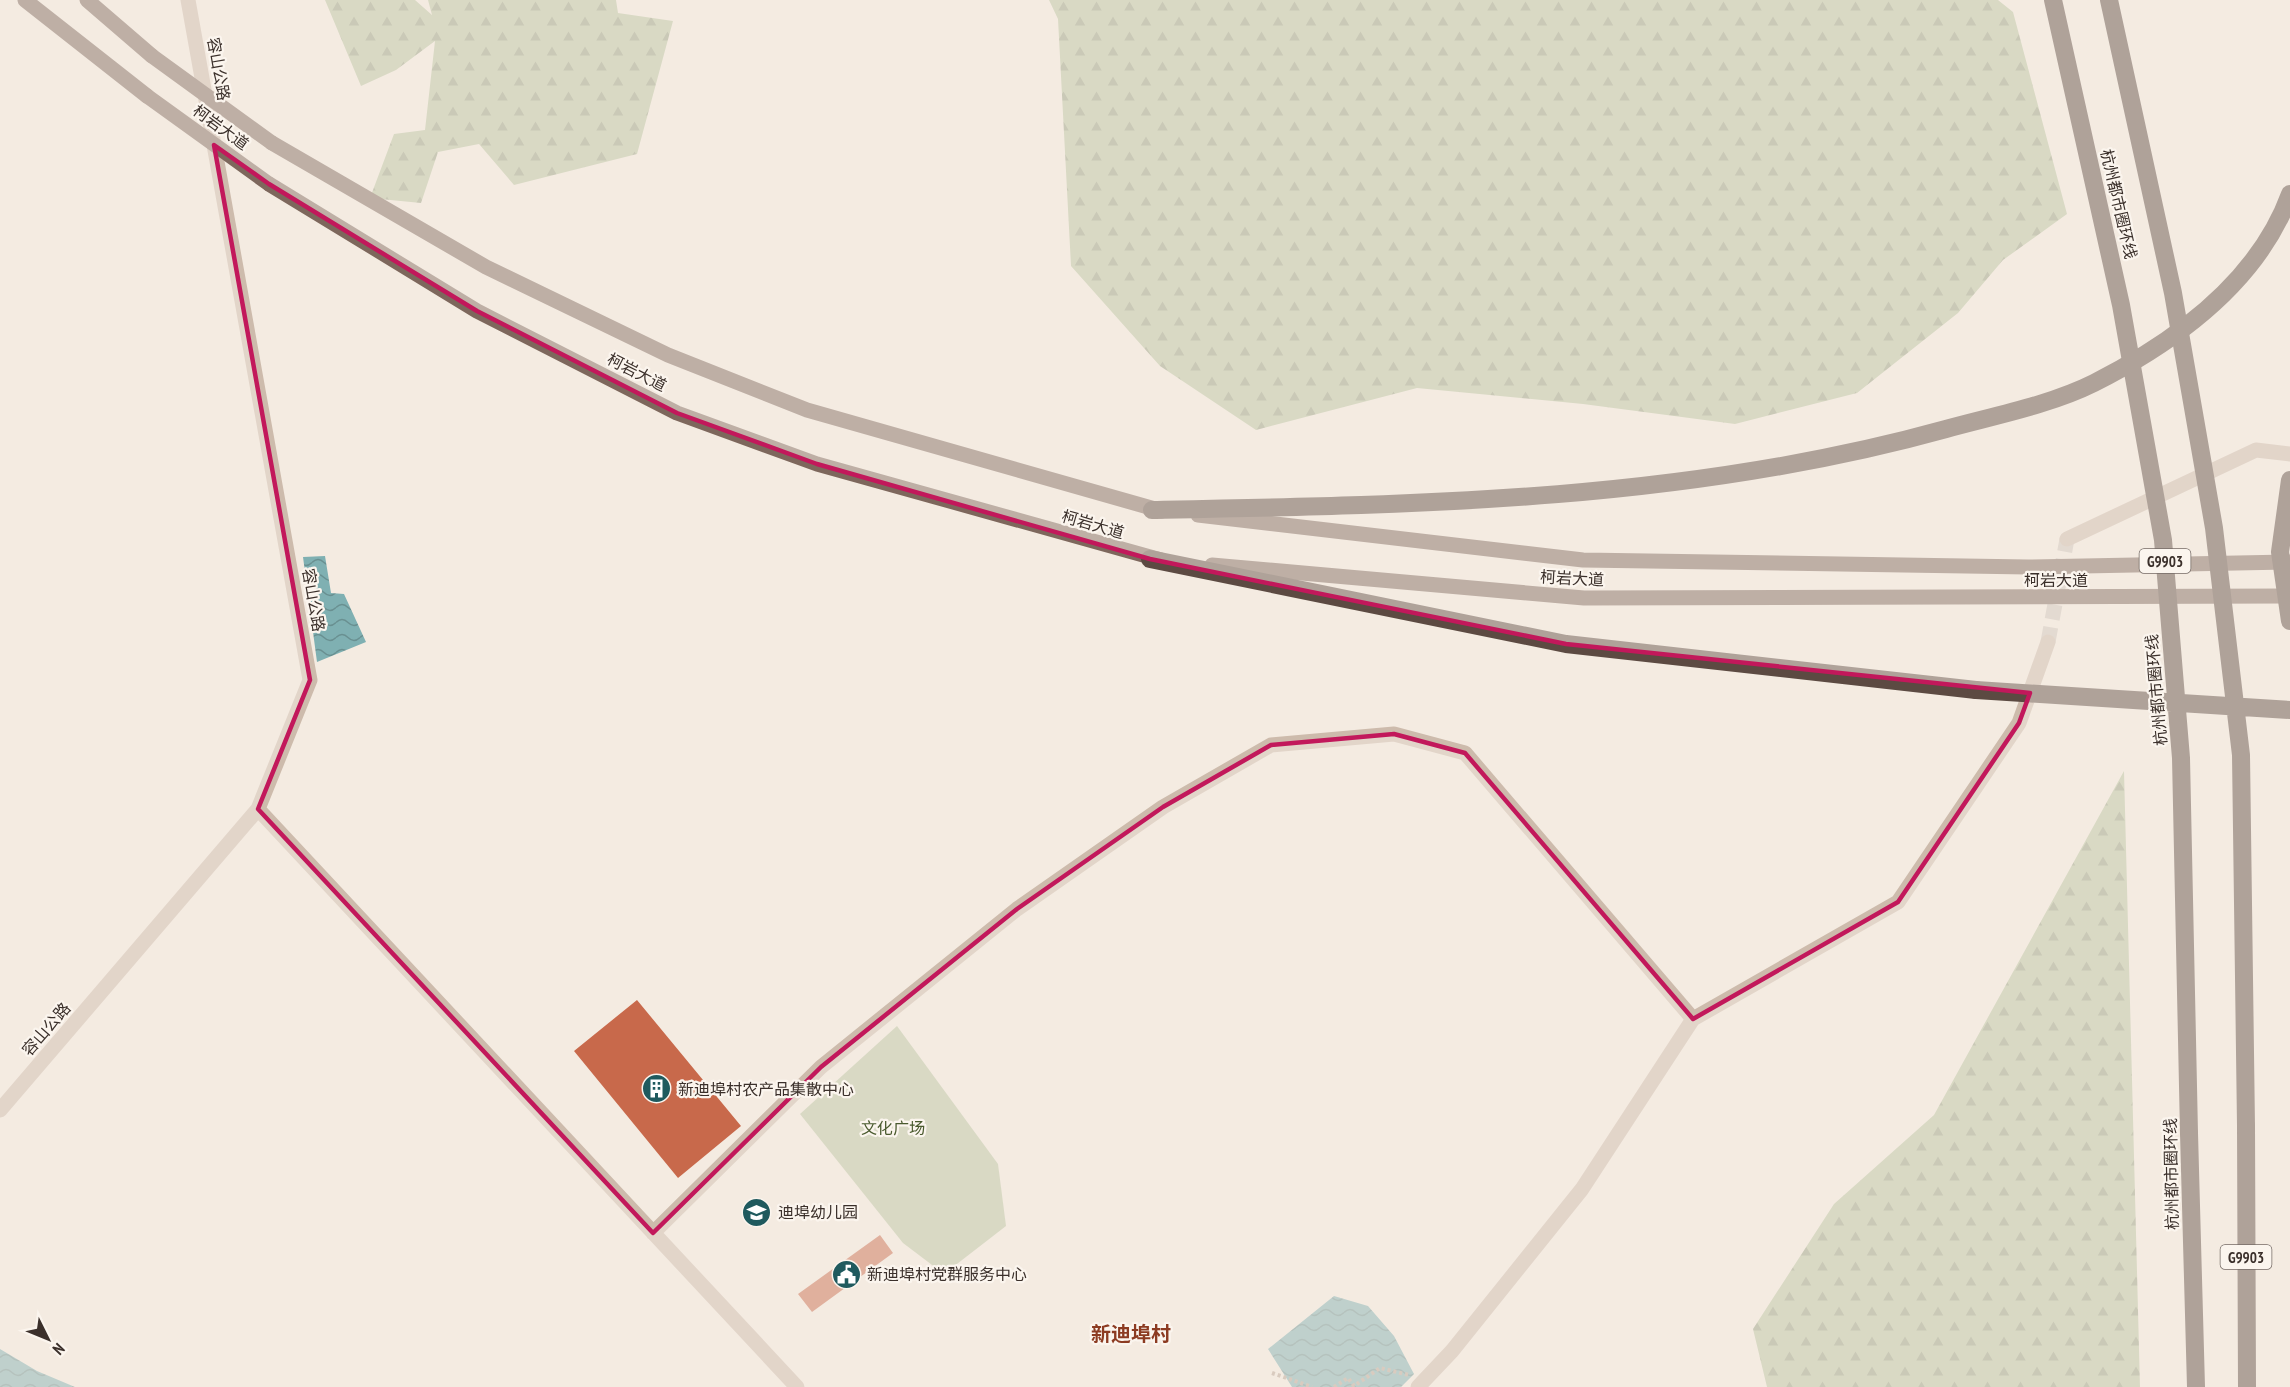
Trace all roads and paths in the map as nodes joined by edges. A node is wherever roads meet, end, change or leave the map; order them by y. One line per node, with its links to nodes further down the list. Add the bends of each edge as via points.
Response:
1 (25, 0): 11 (main road, 柯岩大道, bridge, via 147,96 269,184 477,310 677,413 817,464)
2 (87, 0): 9 (main road, 柯岩大道, bridge, via 152,56 272,143 486,267 668,354 807,410)
3 (188, 0): 17 (street, 容山公路, via 310,680)
4 (2053, 0): 26 (highway, 杭州都市圈环线 / G9903, bridge, via 2121,305 2163,540 2181,758)
5 (2109, 0): 27 (highway, 杭州都市圈环线 / G9903, bridge, via 2173,293 2214,528 2241,755)
6 (2290, 194): 9 (highway, via 2253,261 2212,305 2163,344 2092,384 1889,445 1720,478 1526,498)
7 (2290, 454): 10 (street, via 2256,450)
8 (2290, 480): 14 (highway, bridge, via 2280,552)
9 (1152, 510): 12 (main road, 柯岩大道, via 1583,560 2028,567)
10 (2067, 539)
11 (1150, 559): 13 (main road, 柯岩大道, via 1584,598); 16 (highway, bridge, via 1566,644 1976,690)
12 (2290, 562)
13 (2290, 596)
14 (2290, 621)
15 (2048, 642): 18 (street, via 2019,723 1898,902)
16 (2290, 710)
17 (258, 809): 19 (street, 容山公路); 20 (street)
18 (1693, 1019): 20 (street, via 1466,753 1394,734 1271,745 1162,807 1017,909 821,1067); 22 (street, via 1582,1189 1452,1352)
19 (0, 1110)
20 (653, 1233): 23 (street)
21 (1272, 1373): 24 (path)
22 (1422, 1383): 25 (path, via 1380,1368 1354,1386 1348,1378)
23 (797, 1387)
24 (1312, 1387)
25 (1334, 1387)
26 (2196, 1387)
27 (2247, 1387)

